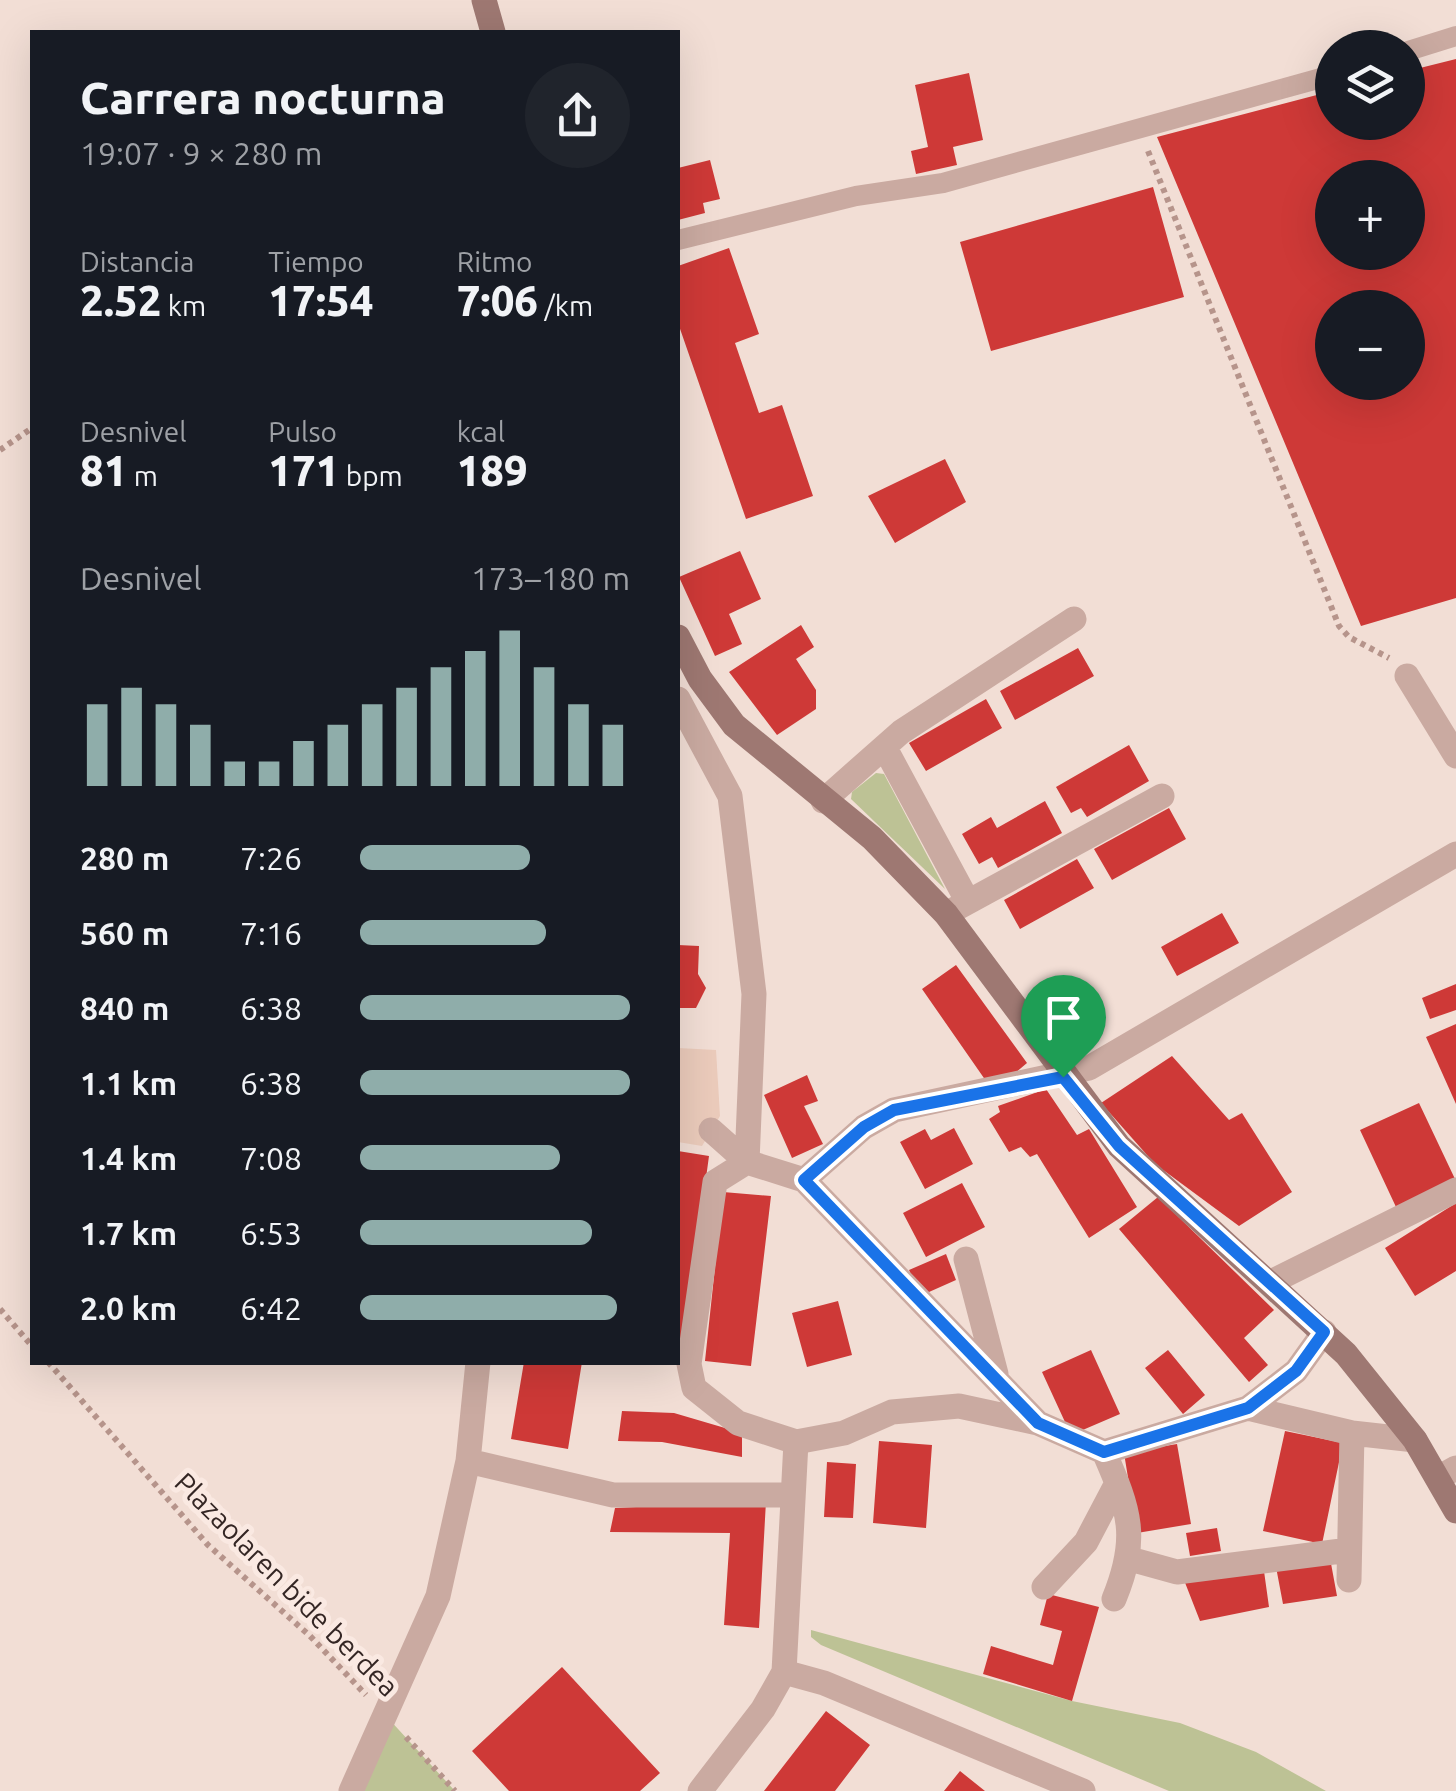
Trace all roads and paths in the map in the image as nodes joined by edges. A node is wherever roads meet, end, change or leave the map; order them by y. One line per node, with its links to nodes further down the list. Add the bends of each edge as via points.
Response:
1 (484, 0): 2 (street)
2 (493, 30)
3 (1456, 36): 4 (lane)
4 (1425, 46)
5 (1315, 80): 6 (lane)
6 (1135, 128): 7 (lane, via 943,183 856,196); 12 (path, via 1339,626 1400,665)
7 (680, 240)
8 (30, 429): 9 (path)
9 (0, 450)
10 (1074, 619): 14 (street)
11 (680, 640): 17 (street, via 734,726)
12 (1406, 676): 15 (street)
13 (680, 703): 22 (street, via 730,796 754,994)
14 (885, 748): 17 (street); 19 (street)
15 (1456, 756)
16 (1162, 796): 19 (street)
17 (822, 801): 19 (street)
18 (1456, 854): 20 (street, via 1089,1068)
19 (957, 908): 20 (street)
20 (1063, 1077): 23 (street, via 894,1110); 26 (street, via 1119,1146)
21 (711, 1130): 22 (street)
22 (747, 1162): 23 (street); 37 (street, via 715,1182 689,1364 694,1388 738,1423)
23 (804, 1180): 32 (street)
24 (1456, 1190): 26 (street)
25 (966, 1259): 32 (street)
26 (1272, 1282): 28 (street)
27 (0, 1309): 29 (path)
28 (1324, 1332): 33 (street, via 1296,1371); 36 (street)
29 (30, 1344)
30 (51, 1365): 50 (path, Plazaolaren bide berdea, via 208,1545)
31 (478, 1365): 39 (street)
32 (998, 1378): 34 (street)
33 (1248, 1408): 35 (street); 38 (street)
34 (1038, 1423): 37 (street, via 959,1406 892,1412 844,1434); 38 (street)
35 (1352, 1434): 36 (street); 44 (street)
36 (1415, 1440): 40 (street)
37 (796, 1442): 42 (street)
38 (1104, 1452): 41 (street)
39 (468, 1460): 42 (street, via 613,1495); 50 (street, via 438,1596)
40 (1447, 1473): 43 (street)
41 (1118, 1483): 45 (street); 47 (street, via 1086,1542)
42 (793, 1495): 49 (street)
43 (1456, 1511)
44 (1349, 1550): 45 (street, via 1177,1572); 46 (street)
45 (1130, 1559): 48 (street)
46 (1349, 1580)
47 (1044, 1587)
48 (1114, 1599)
49 (784, 1672): 53 (street); 54 (street)
50 (387, 1716): 51 (street); 52 (path, Plazaolaren bide berdea)
51 (351, 1791)
52 (456, 1791)
53 (700, 1791)
54 (1084, 1791)

